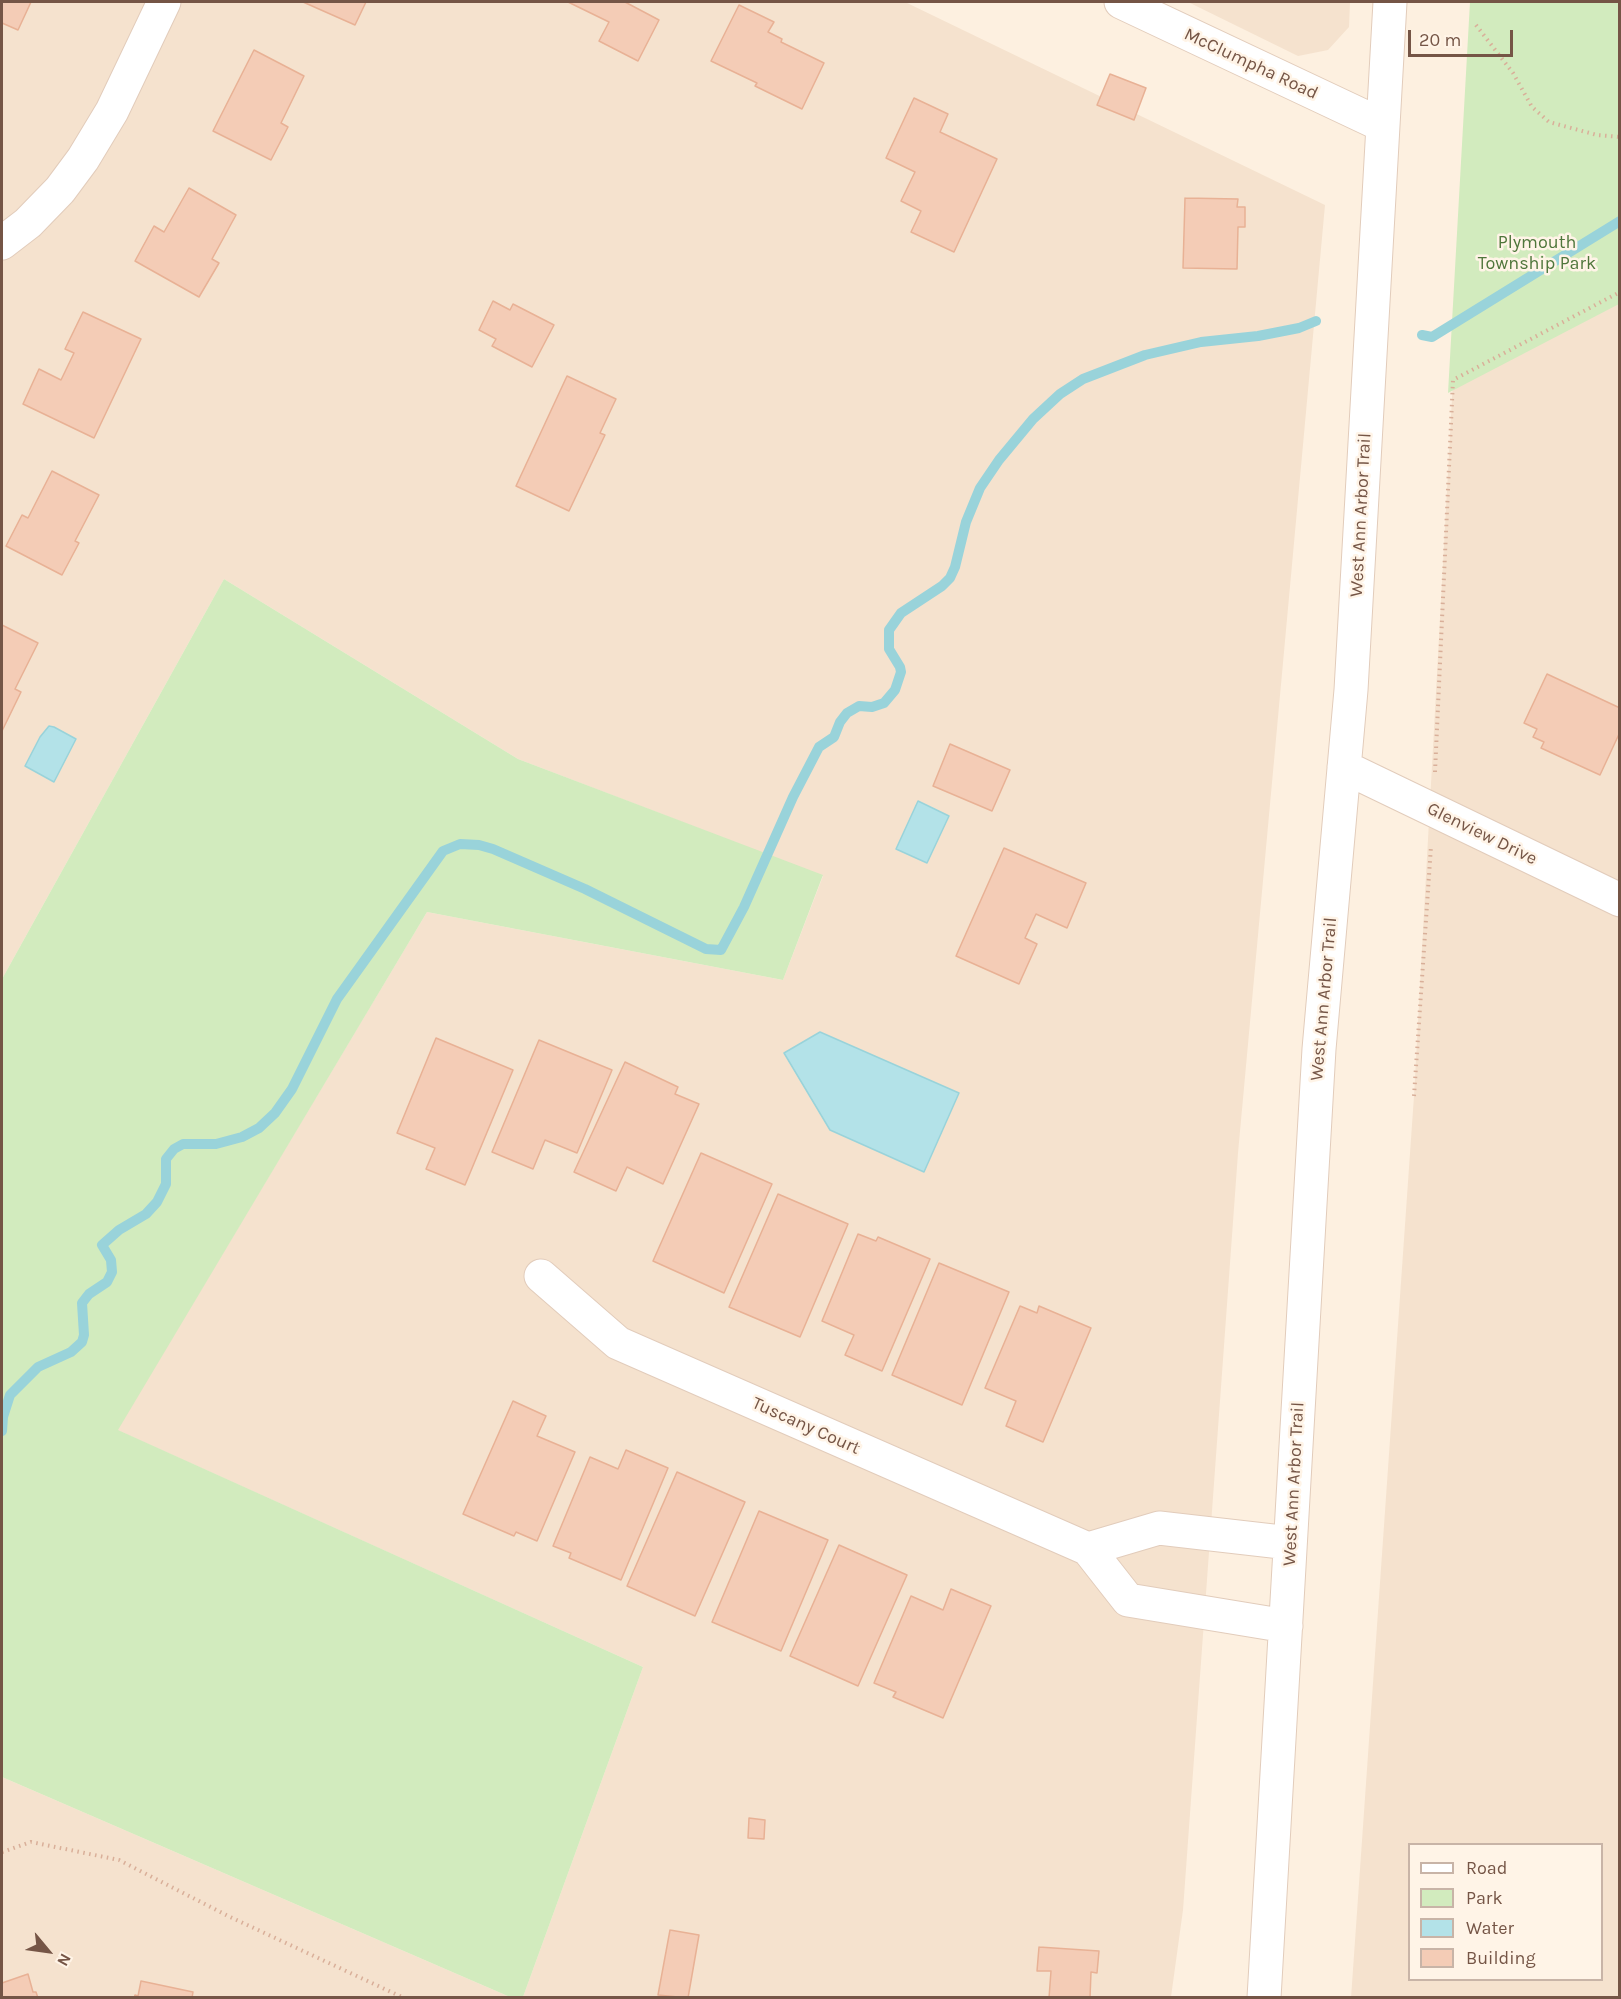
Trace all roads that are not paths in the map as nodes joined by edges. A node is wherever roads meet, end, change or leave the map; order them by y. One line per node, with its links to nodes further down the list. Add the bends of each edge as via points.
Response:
1 (164, 2): 5 (street, via 112,111 83,159 60,190)
2 (1121, 2): 4 (street, McClumpha Road)
3 (1390, 2): 4 (street, West Ann Arbor Trail)
4 (1382, 125): 6 (street, West Ann Arbor Trail)
5 (2, 243)
6 (1344, 767): 7 (street, Glenview Drive); 9 (street, West Ann Arbor Trail, via 1319,1049)
7 (1620, 900)
8 (541, 1276): 10 (street, Tuscany Court, via 618,1343)
9 (1290, 1543): 10 (street, via 1159,1527); 11 (street, West Ann Arbor Trail)
10 (1088, 1549): 11 (street, Tuscany Court, via 1128,1600)
11 (1286, 1626): 12 (street, West Ann Arbor Trail)
12 (1264, 1998)

